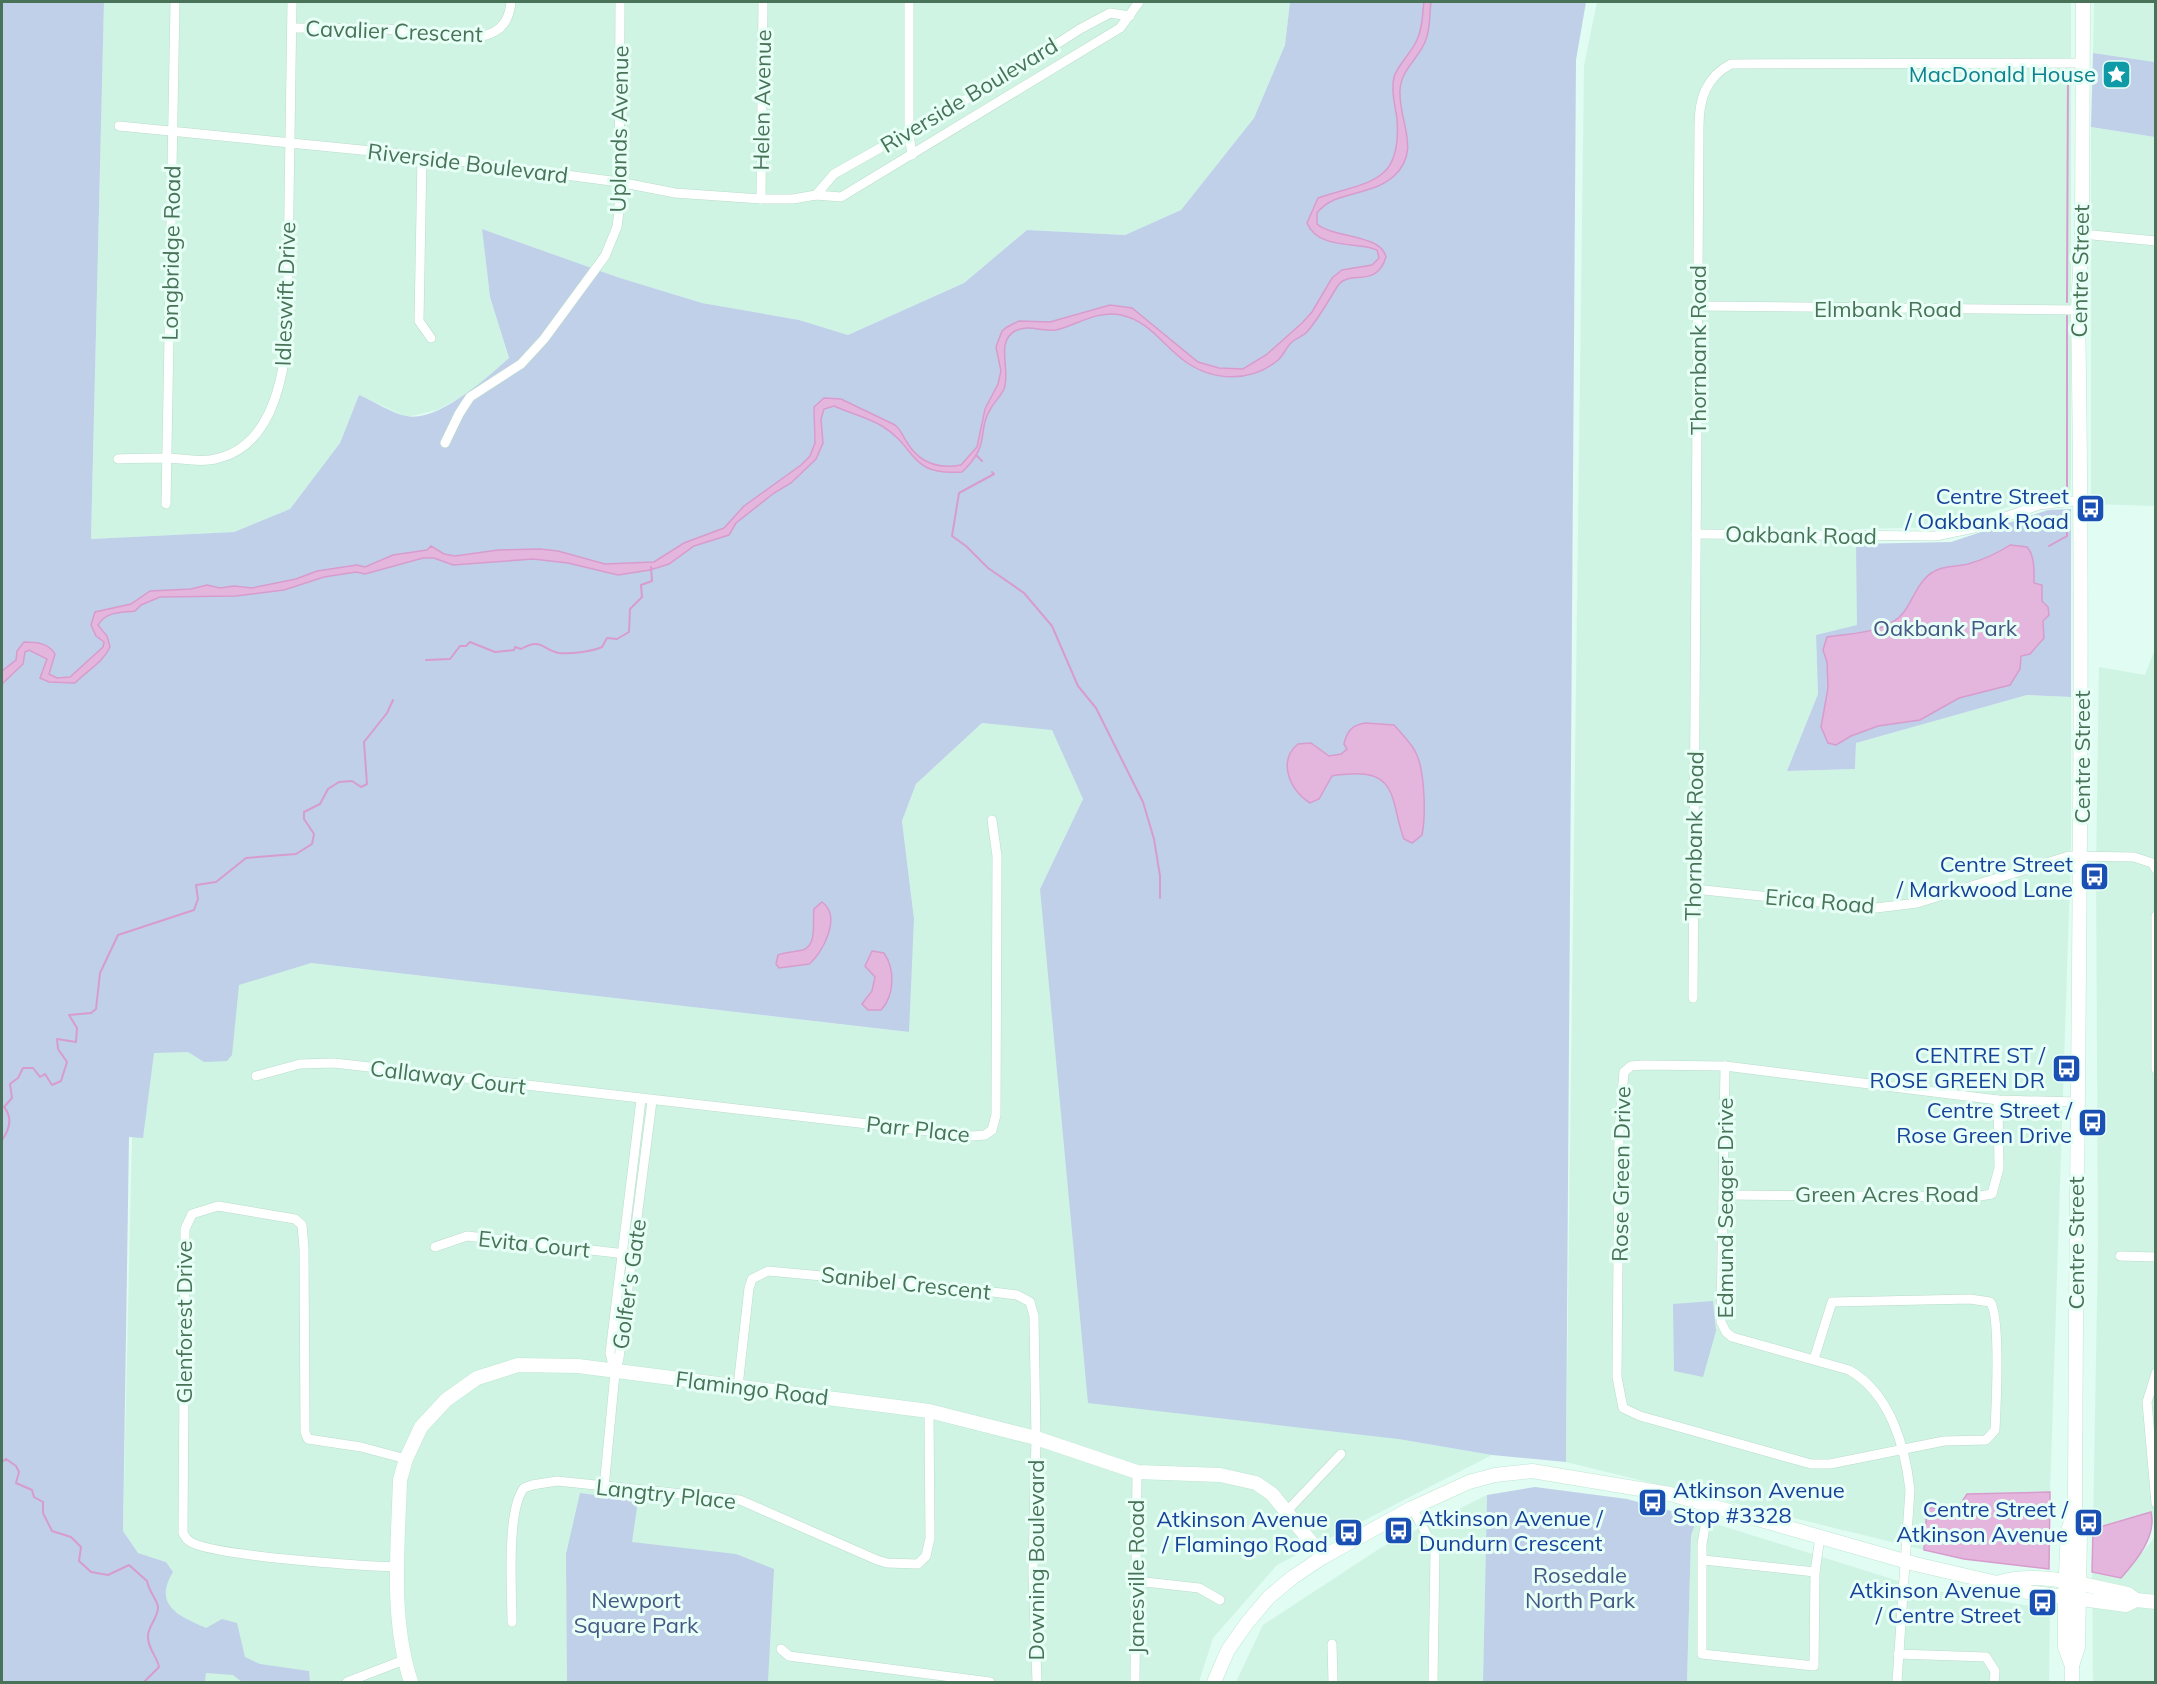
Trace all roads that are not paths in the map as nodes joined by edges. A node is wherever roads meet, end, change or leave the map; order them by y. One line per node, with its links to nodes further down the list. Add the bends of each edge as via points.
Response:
1 (175, 2): 13 (street, Longbridge Road)
2 (291, 2): 10 (street, Idleswift Drive)
3 (511, 2): 10 (street, Cavalier Crescent, via 501,29 473,38 387,28)
4 (620, 2): 18 (street, Uplands Avenue)
5 (763, 2): 20 (street, Helen Avenue)
6 (909, 2): 14 (street)
7 (1139, 2): 9 (street, Riverside Boulevard)
8 (2084, 2): 11 (street, Centre Street)
9 (1130, 16): 14 (street, Riverside Boulevard, via 1110,13 1080,29); 16 (street, Riverside Boulevard, via 1120,28)
10 (292, 28): 15 (street, Idleswift Drive)
11 (2082, 63): 21 (street, Centre Street); 23 (street, Thornbank Road, via 1774,63 1731,64 1724,68 1709,82 1699,113)
12 (119, 126): 13 (street, Riverside Boulevard)
13 (173, 130): 15 (street, Riverside Boulevard); 27 (street, Longbridge Road)
14 (909, 134): 16 (street); 19 (street, Riverside Boulevard, via 834,174)
15 (288, 142): 17 (street, Riverside Boulevard); 27 (street, Idleswift Drive, via 287,337 280,385 262,427 238,451 218,459)
16 (912, 155): 19 (street, Riverside Boulevard, via 841,197)
17 (422, 156): 18 (street, Riverside Boulevard); 25 (street, via 419,321)
18 (619, 182): 20 (street, Riverside Boulevard, via 675,193); 26 (street, Uplands Avenue, via 617,227 605,256 535,350 470,397)
19 (816, 195): 20 (street, Riverside Boulevard)
20 (761, 199)
21 (2082, 234): 22 (street); 24 (street, Centre Street)
22 (2156, 241)
23 (1698, 306): 24 (street, Elmbank Road); 31 (street, Thornbank Road)
24 (2078, 310): 29 (street, Centre Street)
25 (431, 338)
26 (446, 443)
27 (167, 458): 28 (street, Idleswift Drive); 30 (street, Longbridge Road)
28 (118, 459)
29 (2082, 500): 31 (street, Oakbank Road, via 2039,505 1974,528 1930,536); 33 (street, Centre Street)
30 (166, 504)
31 (1696, 534): 35 (street, Thornbank Road)
32 (992, 820): 43 (street, Parr Place, via 997,856 993,1130 973,1136)
33 (2082, 856): 34 (street, Erica Road, via 2134,857 2152,863); 35 (street, Erica Road, via 2057,860 1917,903 1876,908); 44 (street, Centre Street)
34 (2156, 870)
35 (1694, 890): 37 (street, Thornbank Road)
36 (2156, 916): 39 (street)
37 (1693, 998)
38 (1725, 1066): 42 (street, Rose Green Drive); 45 (street, Edmund Seager Drive); 57 (street, Rose Green Drive, via 1631,1066 1624,1072 1617,1377 1623,1408 1811,1464 1830,1464)
39 (2156, 1069)
40 (256, 1076): 41 (street, Callaway Court, via 300,1064 334,1064)
41 (640, 1100): 43 (street, Parr Place); 47 (street, Golfer's Gate)
42 (1998, 1100): 44 (street, Rose Green Drive); 45 (street, Green Acres Road, via 1999,1168 1992,1194)
43 (652, 1101): 48 (street, Golfer's Gate)
44 (2076, 1102): 73 (street, Centre Street, via 2075,1513 2068,1530)
45 (1724, 1195): 51 (street, Edmund Seager Drive, via 1721,1322 1726,1332 1732,1337)
46 (435, 1247): 47 (street, Evita Court, via 467,1236)
47 (622, 1254): 48 (street, Evita Court); 52 (street, Golfer's Gate, via 610,1353)
48 (634, 1255): 52 (street, Golfer's Gate)
49 (2120, 1256): 50 (street)
50 (2156, 1257)
51 (1814, 1359): 57 (street, Edmund Seager Drive, via 1866,1380 1884,1403); 57 (street, via 1832,1302 1970,1299 1994,1306 1992,1436 1986,1440 1944,1441)
52 (615, 1373): 54 (street, Flamingo Road); 59 (street, Flamingo Road, via 578,1366 518,1365 477,1378 446,1400 421,1426); 61 (street)
53 (2156, 1373): 62 (street, via 2147,1402)
54 (738, 1386): 55 (street, Flamingo Road); 56 (street, Sanibel Crescent, via 746,1301 752,1279 758,1274 800,1273 1017,1295 1030,1302 1035,1316)
55 (929, 1411): 56 (street, Flamingo Road); 61 (street, Langtry Place, via 930,1538 926,1556 918,1564 877,1560 740,1500)
56 (1036, 1438): 60 (street, Flamingo Road); 84 (street, Downing Boulevard, via 1033,1571)
57 (1901, 1449): 69 (street, Edmund Seager Drive, via 1910,1490)
58 (1341, 1454): 65 (street)
59 (406, 1459): 70 (street, Flamingo Road, via 400,1480); 70 (street, Glenforest Drive, via 308,1439 302,1225 295,1219 218,1206 192,1214 185,1229 183,1533 188,1541 202,1546 246,1553)
60 (1137, 1472): 65 (street, Flamingo Road, via 1220,1475 1256,1483); 72 (street, Janesville Road)
61 (604, 1488): 76 (street, Langtry Place, via 557,1481 532,1485 520,1493 512,1528)
62 (2156, 1503)
63 (1709, 1505): 64 (street, via 1532,1471 1469,1482); 66 (street); 68 (street, via 1702,1544)
64 (1412, 1508): 67 (street); 88 (street, via 1435,1550)
65 (1287, 1511): 67 (street, Flamingo Road)
66 (1820, 1537): 69 (street); 71 (street)
67 (1323, 1557): 86 (street, via 1269,1597 1228,1650)
68 (1704, 1560): 71 (street); 71 (street, via 1702,1654 1774,1663 1814,1666)
69 (1905, 1561): 73 (street, via 1998,1582 2017,1577); 79 (street, Edmund Seager Drive)
70 (397, 1567): 80 (street, Flamingo Road, via 398,1623)
71 (1815, 1572)
72 (1136, 1581): 74 (street, via 1199,1588); 85 (street, Janesville Road)
73 (2072, 1590): 75 (street, via 2126,1605 2136,1600); 91 (street, Centre Street, via 2065,1647 2072,1666)
74 (1220, 1600)
75 (2156, 1602)
76 (512, 1622)
77 (1332, 1644): 87 (street)
78 (781, 1648): 83 (street, via 789,1656)
79 (1898, 1654): 89 (street, Edmund Seager Drive); 90 (street, via 1986,1657 1995,1671)
80 (404, 1660): 81 (street); 82 (street, Flamingo Road)
81 (347, 1683)
82 (411, 1683)
83 (990, 1683)
84 (1037, 1683)
85 (1135, 1683)
86 (1214, 1683)
87 (1333, 1683)
88 (1433, 1683)
89 (1897, 1683)
90 (1994, 1683)
91 (2072, 1683)

